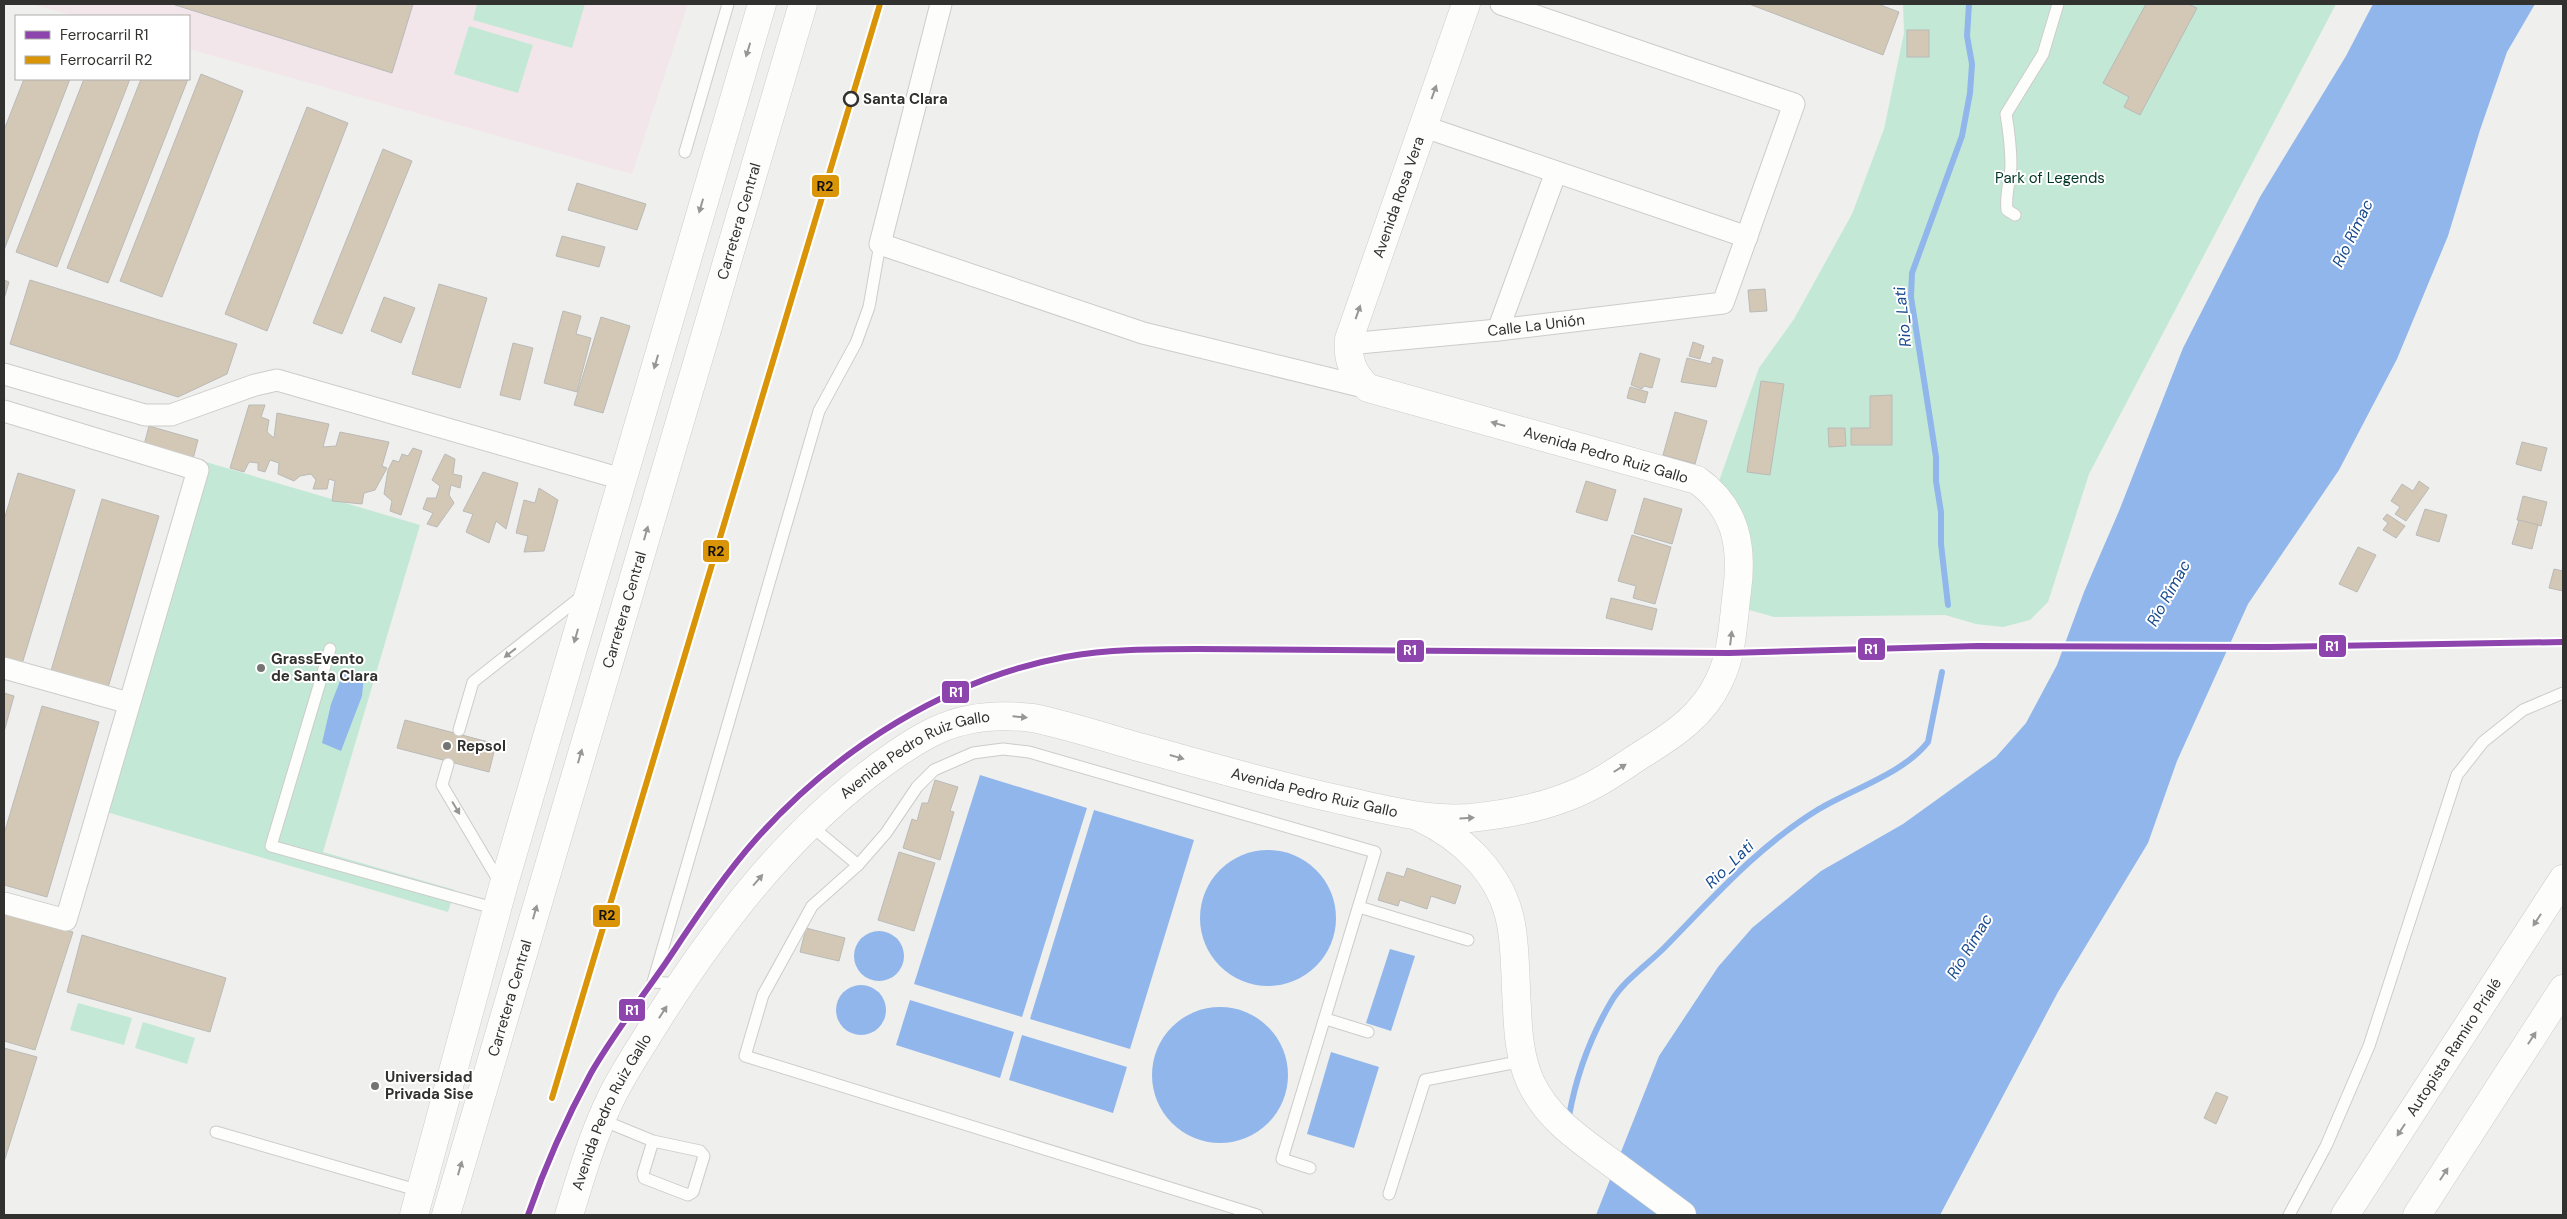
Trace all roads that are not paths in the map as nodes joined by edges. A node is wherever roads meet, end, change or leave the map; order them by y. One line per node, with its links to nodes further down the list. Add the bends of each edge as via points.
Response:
1 (728, 4): 9 (lane)
2 (762, 4): 19 (main road, one-way to 19)
3 (803, 4): 46 (main road, Carretera Central, one-way to 3)
4 (941, 4): 13 (street)
5 (1466, 4): 8 (main road, Avenida Rosa Vera, one-way to 5)
6 (1501, 4): 12 (street, via 1794,104)
7 (2058, 4): 11 (lane, via 2042,54 2006,114 2011,144 2007,210)
8 (1422, 126): 10 (street); 15 (main road, Avenida Rosa Vera, one-way to 8)
9 (685, 152)
10 (1556, 172): 12 (street); 14 (street)
11 (2015, 215)
12 (1747, 237): 14 (street, Calle La Unión, via 1723,303)
13 (880, 244): 17 (street, via 1143,333); 35 (lane, via 869,307 856,343 819,411 653,982)
14 (1498, 330): 15 (street, Calle La Unión)
15 (1348, 344): 17 (main road, Avenida Rosa Vera, via 1353,370)
16 (4, 374): 19 (street, via 145,415 171,414 277,380)
17 (1368, 388): 27 (main road, Avenida Pedro Ruiz Gallo, one-way to 17, via 1476,817 1543,805 1594,785 1688,723 1712,695 1729,653 1740,570 1739,545 1725,507 1697,480)
18 (4, 411): 24 (street, via 198,470)
19 (622, 479): 20 (main road)
20 (590, 590): 25 (lane, one-way to 25, via 473,682); 31 (main road, one-way to 31)
21 (330, 649): 31 (lane, via 271,846)
22 (4, 668): 24 (street)
23 (2563, 693): 50 (lane, via 2523,710 2483,742 2457,775 2369,1046 2326,1146)
24 (129, 703): 32 (street, via 66,920)
25 (459, 730)
26 (448, 764): 31 (lane, one-way to 31, via 442,785)
27 (1418, 817): 28 (main road, Avenida Pedro Ruiz Gallo, one-way to 27, via 859,782 917,740 957,722 997,716 1050,722 1289,789); 39 (main road, via 1436,825 1467,848 1499,891 1511,924)
28 (810, 825): 29 (lane); 35 (main road, Avenida Pedro Ruiz Gallo, one-way to 28, via 749,891)
29 (858, 865): 33 (lane, via 934,770 974,753 1003,748 1029,752 1376,852); 48 (lane, via 812,906 763,995 745,1056)
30 (2563, 879): 51 (main road, Autopista Ramiro Prialé, one-way to 51)
31 (500, 898): 45 (main road)
32 (4, 903)
33 (1359, 908): 34 (lane); 37 (lane)
34 (1468, 940)
35 (680, 984): 40 (main road, Avenida Pedro Ruiz Gallo, one-way to 35, via 627,1067)
36 (2563, 989): 52 (main road, one-way to 36)
37 (1326, 1019): 38 (lane); 43 (lane, via 1282,1159)
38 (1368, 1032)
39 (1523, 1061): 44 (lane, via 1425,1080); 49 (main road, via 1530,1081 1550,1112 1586,1144)
40 (602, 1120): 42 (lane); 47 (main road, Avenida Pedro Ruiz Gallo)
41 (216, 1132): 45 (lane)
42 (653, 1141): 42 (lane, via 700,1151 704,1156 694,1192 688,1195 644,1178)
43 (1310, 1168)
44 (1388, 1194)
45 (417, 1203)
46 (446, 1215)
47 (569, 1215)
48 (1257, 1215)
49 (1682, 1215)
50 (2289, 1215)
51 (2345, 1215)
52 (2417, 1215)

